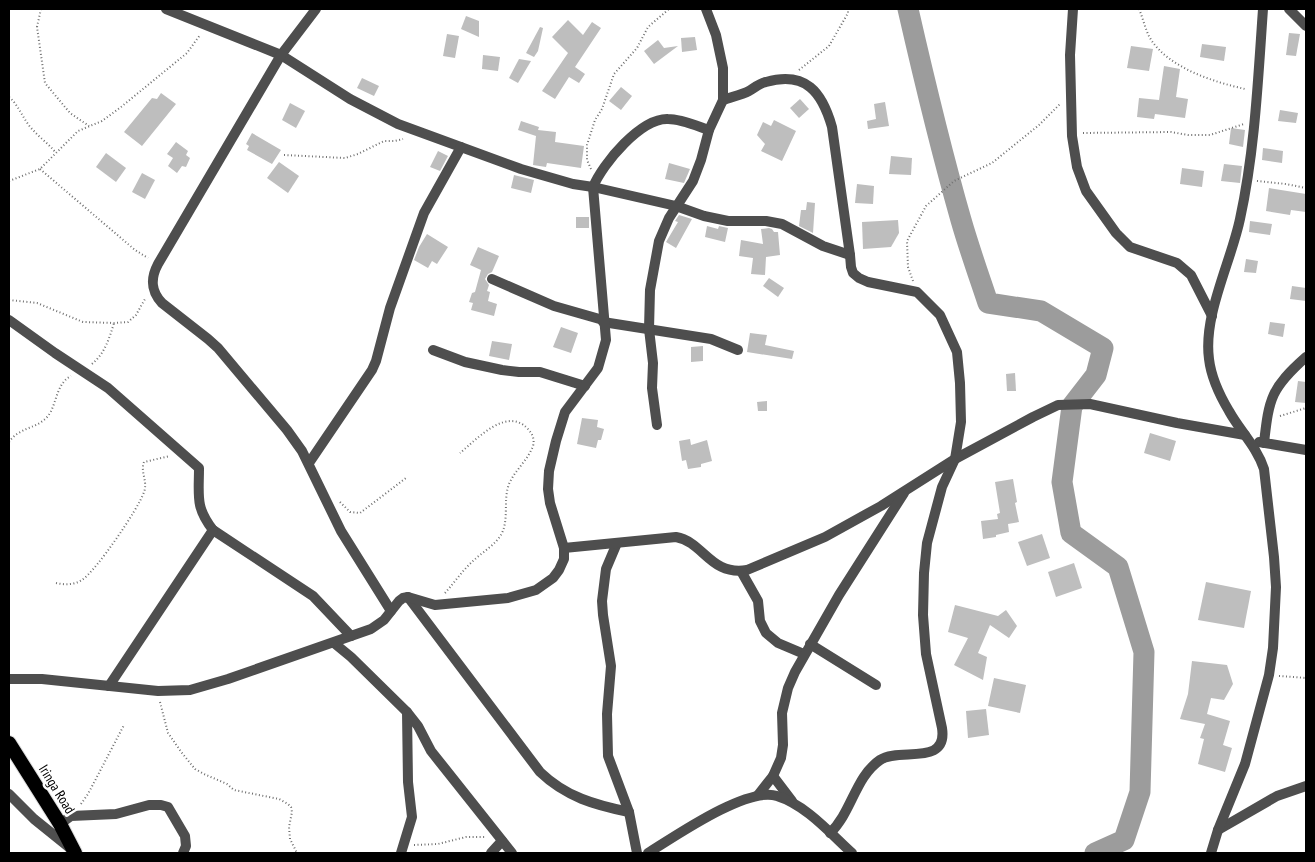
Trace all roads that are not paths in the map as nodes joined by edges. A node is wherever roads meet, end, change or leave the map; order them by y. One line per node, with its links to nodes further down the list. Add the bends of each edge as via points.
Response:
1 (166, 9): 8 (street)
2 (316, 9): 8 (street)
3 (706, 9): 9 (street, via 723,68)
4 (1073, 9): 16 (street, via 1071,130 1077,167 1086,191 1104,219 1130,247 1183,267 1191,275)
5 (1263, 9): 16 (street, via 1248,180 1240,221)
6 (1288, 9): 7 (street)
7 (1306, 26)
8 (281, 55): 11 (street, via 350,99 398,124); 29 (street, via 158,264 153,289 162,303 218,348 287,430)
9 (723, 100): 10 (street); 14 (street, via 764,82 787,78 800,81 818,94 832,127)
10 (709, 130): 12 (street, via 669,119 658,120 616,151); 13 (street, via 693,181)
11 (460, 147): 12 (street, via 573,184); 29 (street, via 424,213 372,370)
12 (594, 183): 13 (street); 18 (street)
13 (676, 206): 14 (street, via 728,221 782,224 822,246); 19 (street, via 659,241 650,290)
14 (850, 255): 28 (street, via 851,267 859,278 917,292 940,314 957,352 961,422)
15 (492, 279): 18 (street, via 554,306)
16 (1212, 316): 25 (street, via 1208,345 1212,373 1228,411)
17 (9, 320): 31 (street, via 108,388 199,468 200,509)
18 (603, 321): 19 (street); 23 (street, via 604,348 598,368)
19 (649, 329): 21 (street, via 711,339); 24 (street, via 652,388)
20 (433, 350): 23 (street, via 464,362 502,370 540,372)
21 (738, 350)
22 (1306, 357): 26 (street, via 1289,371 1278,386 1270,403)
23 (585, 386): 33 (street, via 565,412 549,471 550,503)
24 (658, 425)
25 (1247, 438): 26 (street); 28 (street, via 1090,404 1058,406); 53 (street, via 1260,456 1264,469 1274,557 1275,621 1269,675 1245,764)
26 (1264, 443): 27 (street)
27 (1306, 450)
28 (955, 459): 30 (street); 54 (street, via 942,487 927,543 924,573 926,654 942,739 930,752 880,760 866,774 839,824)
29 (309, 463): 36 (street, via 341,531)
30 (905, 492): 34 (street, via 824,537); 39 (street)
31 (213, 530): 37 (street, via 313,596); 42 (street)
32 (617, 543): 33 (street); 34 (street, via 682,538 724,569); 51 (street, via 606,569 602,615 611,666 608,756)
33 (564, 548): 35 (street, via 559,570 536,590 508,598 435,605)
34 (741, 571): 40 (street, via 758,601 760,621 766,633 778,643)
35 (408, 597): 36 (street, via 399,601); 51 (street, via 540,772 570,794 599,806)
36 (391, 611): 37 (street, via 379,625)
37 (351, 636): 38 (street)
38 (334, 643): 42 (street, via 190,690 158,691); 44 (street)
39 (810, 644): 40 (street); 43 (street)
40 (804, 654): 46 (street, via 784,704 783,745)
41 (9, 679): 42 (street)
42 (109, 686)
43 (876, 686)
44 (407, 712): 55 (street, via 431,751); 56 (street, via 412,817)
45 (9, 743): 52 (highway, Iringa Road)
46 (773, 776): 49 (street); 50 (street)
47 (1306, 786): 53 (street, via 1276,796)
48 (9, 794): 57 (street)
49 (758, 795): 50 (street, via 775,795); 62 (street, via 711,815)
50 (792, 802): 54 (street)
51 (628, 812): 61 (street)
52 (65, 820): 57 (highway, Iringa Road); 58 (street, via 161,805 168,807 185,836)
53 (1218, 830): 64 (street)
54 (830, 833): 63 (street)
55 (500, 839): 59 (street); 60 (street)
56 (403, 849)
57 (74, 852)
58 (183, 853)
59 (491, 853)
60 (512, 853)
61 (637, 853)
62 (648, 853)
63 (852, 853)
64 (1211, 853)

